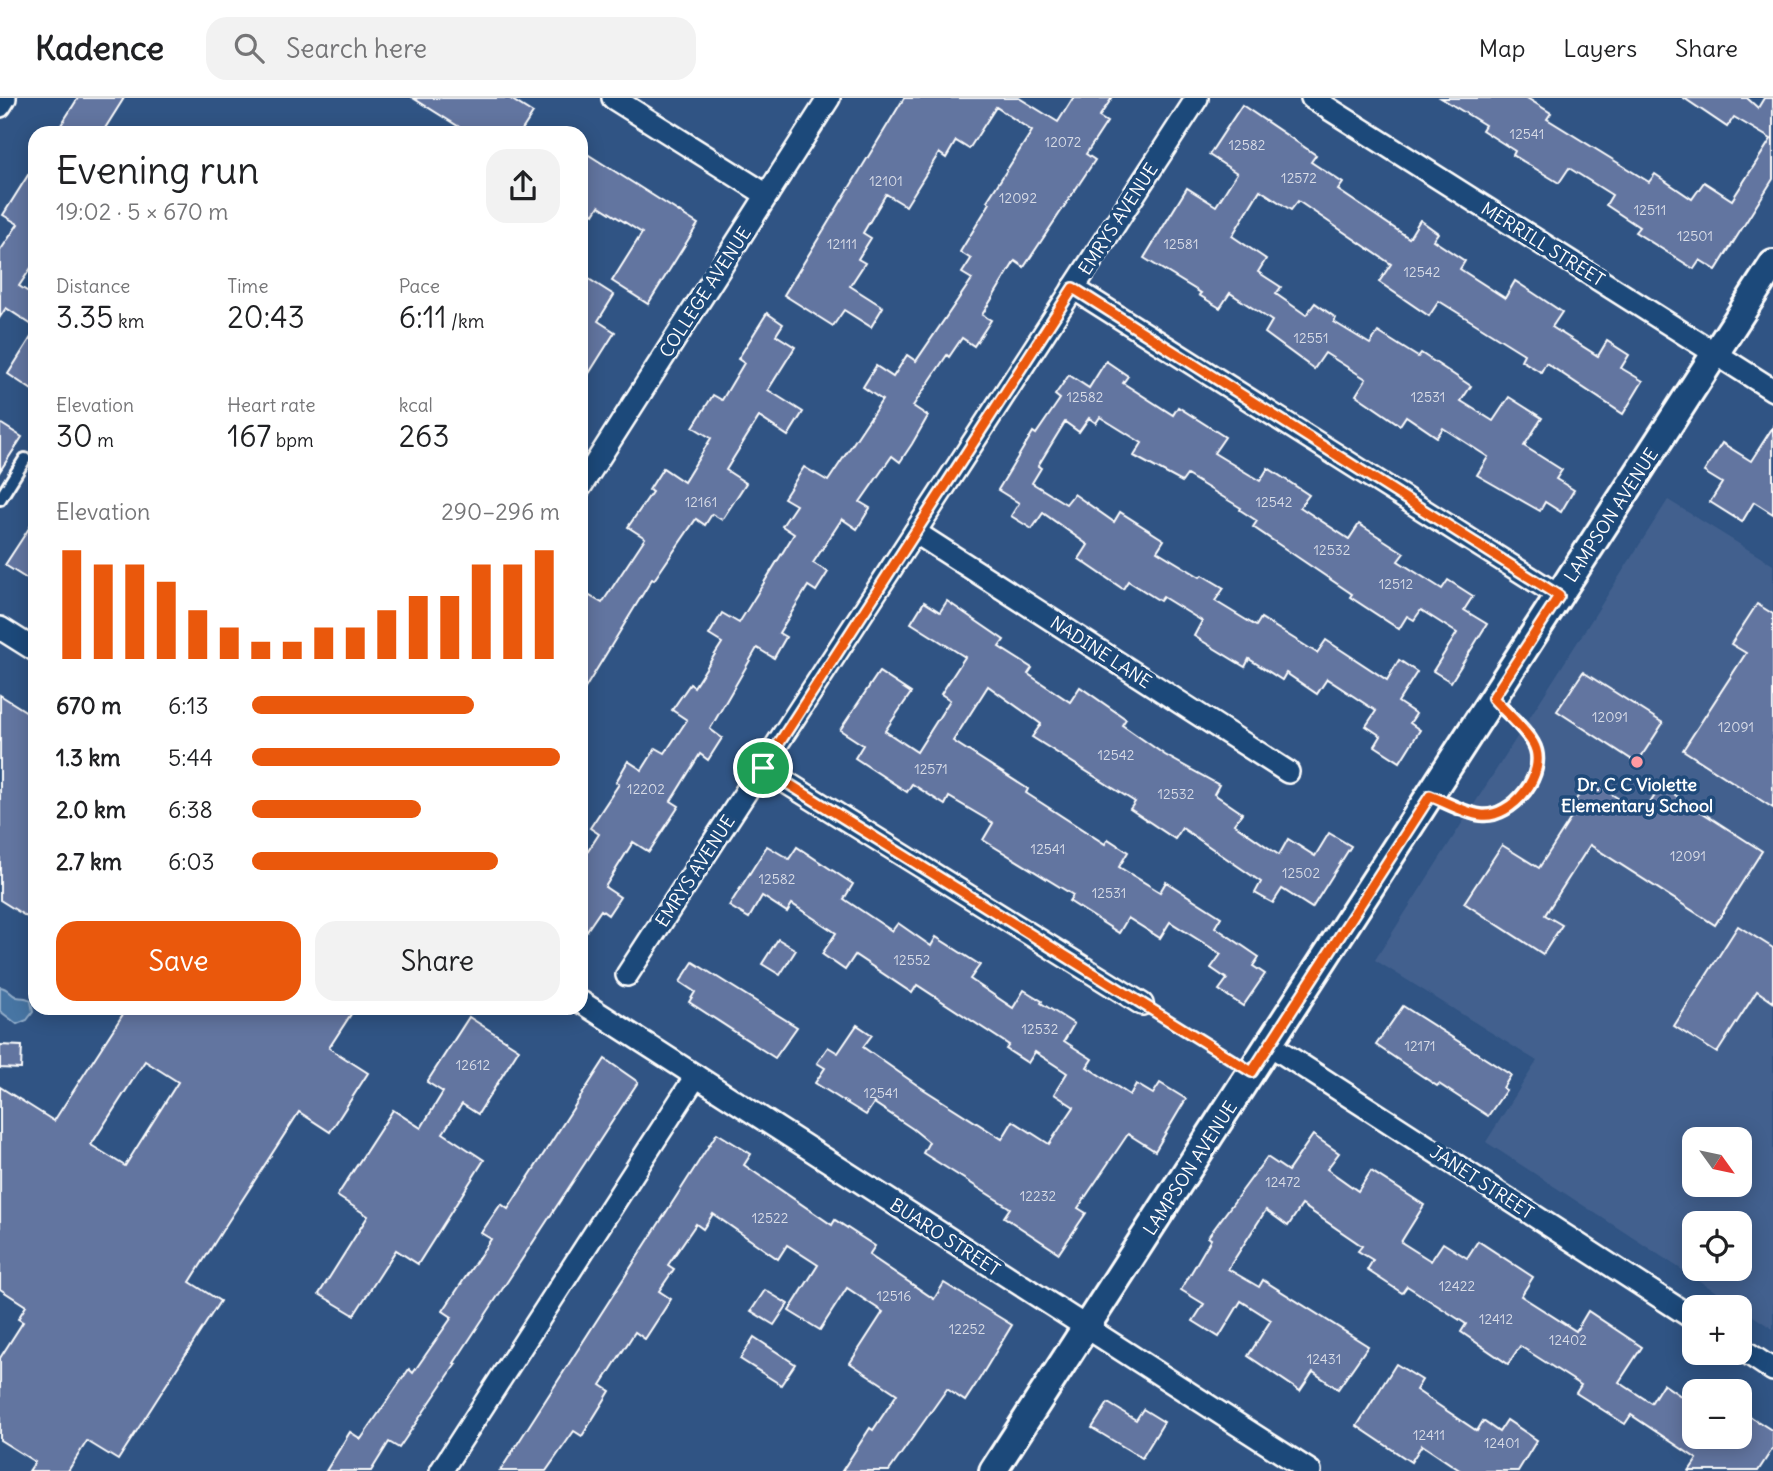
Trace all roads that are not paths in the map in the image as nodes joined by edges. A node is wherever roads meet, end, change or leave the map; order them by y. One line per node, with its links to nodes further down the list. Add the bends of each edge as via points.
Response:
1 (5, 98): 6 (street)
2 (613, 98): 7 (street)
3 (829, 98): 7 (street, COLLEGE AVENUE)
4 (1197, 98): 9 (street, EMRYS AVENUE)
5 (1312, 98): 10 (street, MERRILL STREET)
6 (0, 106)
7 (767, 195): 13 (street, COLLEGE AVENUE)
8 (1773, 264): 10 (street, LAMPSON AVENUE)
9 (1073, 288): 15 (street, EMRYS AVENUE); 16 (street)
10 (1715, 353): 11 (street, MERRILL STREET); 16 (street, LAMPSON AVENUE)
11 (1773, 390)
12 (24, 459): 14 (lane)
13 (588, 475)
14 (0, 499)
15 (915, 532): 20 (street, EMRYS AVENUE); 21 (street, NADINE LANE)
16 (1559, 596): 19 (street, LAMPSON AVENUE)
17 (0, 628): 18 (street)
18 (28, 646)
19 (1493, 698): 22 (street, LAMPSON AVENUE); 22 (lane, via 1534,744 1537,761 1526,790 1498,813 1481,815)
20 (763, 768): 23 (street, EMRYS AVENUE); 24 (street)
21 (1288, 772)
22 (1430, 796): 26 (street, LAMPSON AVENUE)
23 (627, 975)
24 (1142, 1004)
25 (588, 1007): 27 (street, BUARO STREET)
26 (1270, 1045): 28 (street, JANET STREET); 29 (street, LAMPSON AVENUE)
27 (695, 1076): 29 (street, BUARO STREET); 32 (street)
28 (1682, 1311)
29 (1086, 1327): 33 (street, LAMPSON AVENUE); 34 (street, BUARO STREET)
30 (1752, 1356): 31 (street)
31 (1773, 1370)
32 (441, 1471)
33 (993, 1471)
34 (1310, 1471)

